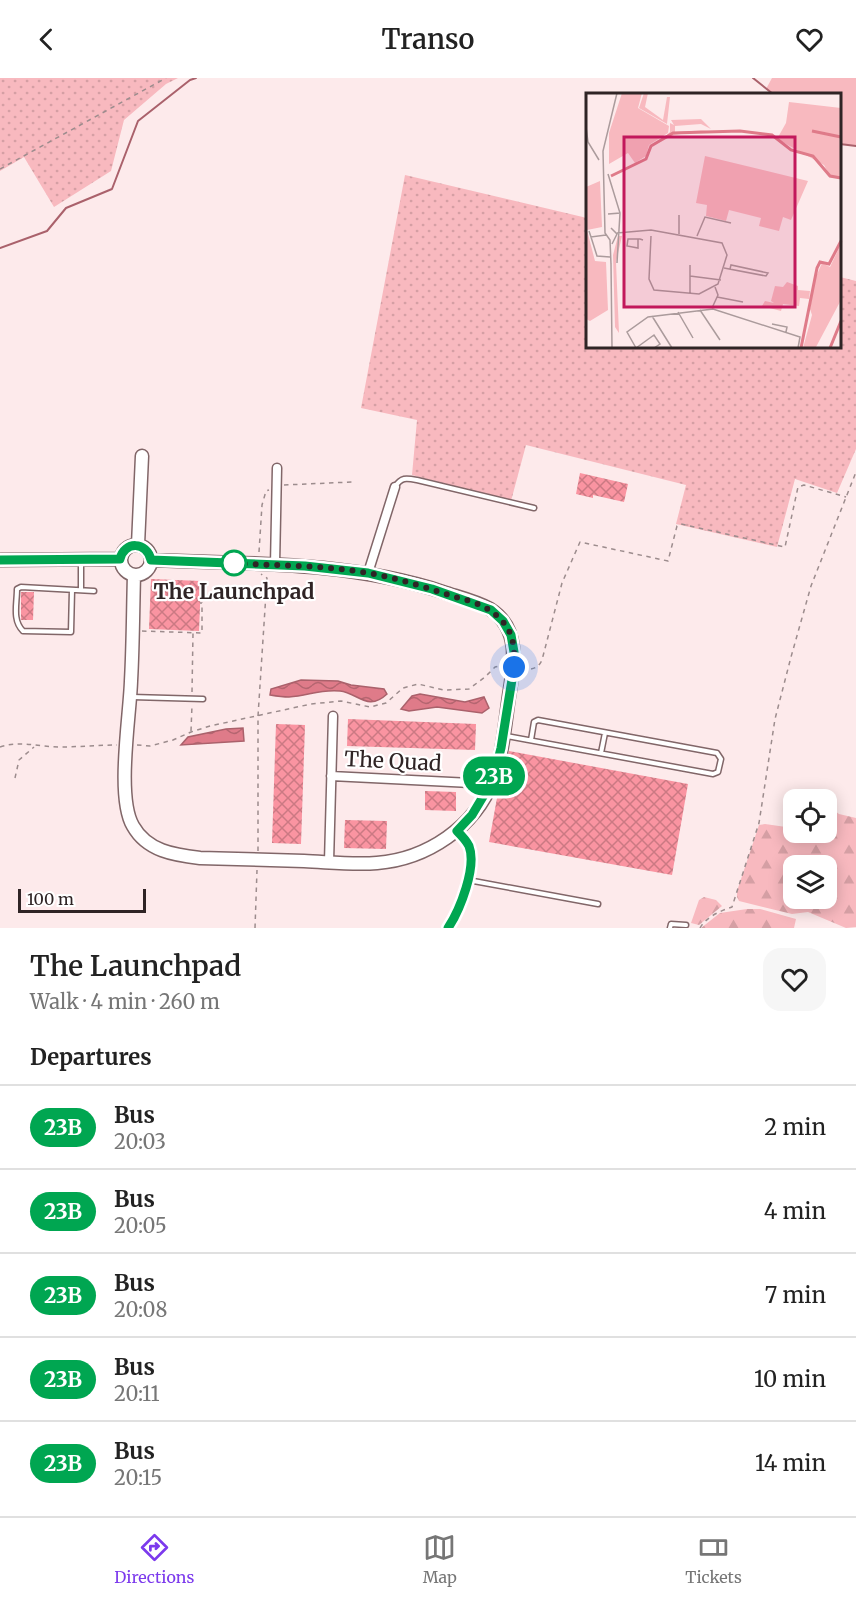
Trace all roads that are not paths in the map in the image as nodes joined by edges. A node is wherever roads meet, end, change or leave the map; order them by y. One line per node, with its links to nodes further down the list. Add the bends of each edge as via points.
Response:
1 (142, 456): 5 (street)
2 (278, 468): 10 (street)
3 (394, 487): 4 (lane, via 405,478); 11 (street)
4 (534, 508)
5 (138, 545): 7 (street, via 128,547); 9 (street, via 147,550)
6 (81, 559): 7 (street); 8 (street); 14 (lane)
7 (120, 559): 12 (street, via 123,569)
8 (0, 560)
9 (151, 560): 10 (street); 12 (street, via 145,572)
10 (275, 565): 11 (street)
11 (368, 573): 20 (street, via 432,589 491,610 503,621 514,652)
12 (134, 575): 16 (street)
13 (72, 590): 13 (lane, via 17,589 17,626 22,631 71,632); 14 (lane)
14 (81, 590): 15 (lane)
15 (94, 591)
16 (130, 697): 17 (lane); 26 (street, via 125,788 128,813 139,835 177,856)
17 (203, 699)
18 (333, 716): 23 (street, The Quad)
19 (605, 732): 21 (lane, via 538,720 534,722); 22 (lane); 22 (lane, via 717,753 721,757 719,769 713,774)
20 (503, 735): 21 (lane); 24 (street)
21 (531, 740): 22 (lane)
22 (601, 753)
23 (332, 776): 24 (street, The Quad, via 471,783); 26 (street, The Quad)
24 (487, 792): 25 (street)
25 (457, 831): 26 (street, via 418,854 400,859 377,863); 27 (street, via 470,852)
26 (329, 862)
27 (468, 880): 28 (lane); 30 (street)
28 (598, 904)
29 (686, 925): 31 (lane, via 671,924)
30 (448, 928)
31 (670, 928)

